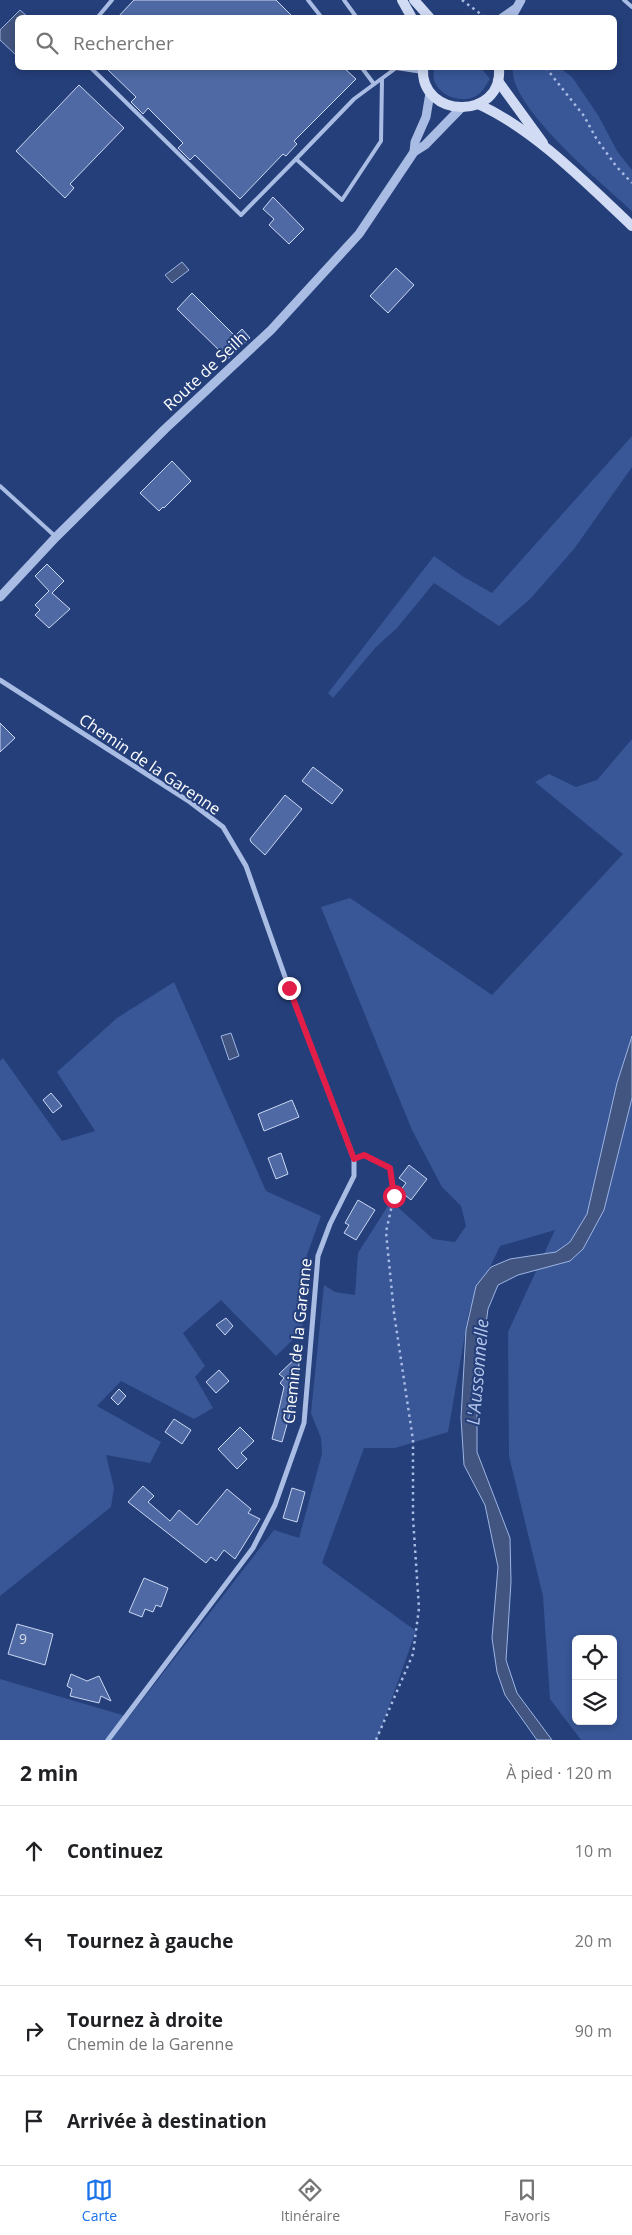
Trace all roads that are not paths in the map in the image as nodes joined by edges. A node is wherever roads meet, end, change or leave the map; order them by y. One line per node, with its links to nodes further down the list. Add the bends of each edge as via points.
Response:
1 (112, 0): 10 (lane)
2 (308, 0): 11 (lane)
3 (344, 0): 12 (lane)
4 (402, 0): 13 (main road)
5 (414, 0): 14 (main road)
6 (521, 0): 9 (street)
7 (624, 0): 8 (lane)
8 (632, 7)
9 (513, 13)
10 (100, 15)
11 (320, 15)
12 (355, 15)
13 (410, 15)
14 (427, 15)
15 (93, 70): 28 (lane, via 241,215)
16 (364, 70): 22 (lane)
17 (393, 70): 20 (lane)
18 (423, 70): 23 (main road)
19 (499, 70): 21 (main road)
20 (382, 79): 22 (lane); 28 (lane, via 381,140 342,200)
21 (498, 81): 24 (main road, via 490,95); 26 (main road)
22 (374, 84): 28 (lane, via 354,99)
23 (430, 93): 25 (main road, via 444,104); 27 (street, Route de Seilh)
24 (478, 104): 25 (main road); 26 (main road)
25 (461, 108): 27 (street, Route de Seilh)
26 (547, 148): 29 (main road)
27 (414, 152): 31 (street, Route de Seilh, via 359,234 271,330)
28 (296, 159)
29 (632, 226)
30 (0, 486): 31 (lane)
31 (56, 537): 32 (street, Route de Seilh)
32 (0, 596)
33 (0, 680): 34 (street, Chemin de la Garenne, via 190,802 223,827 246,866 354,1159 354,1176 318,1256 304,1422 275,1505 252,1548)
34 (108, 1740)

